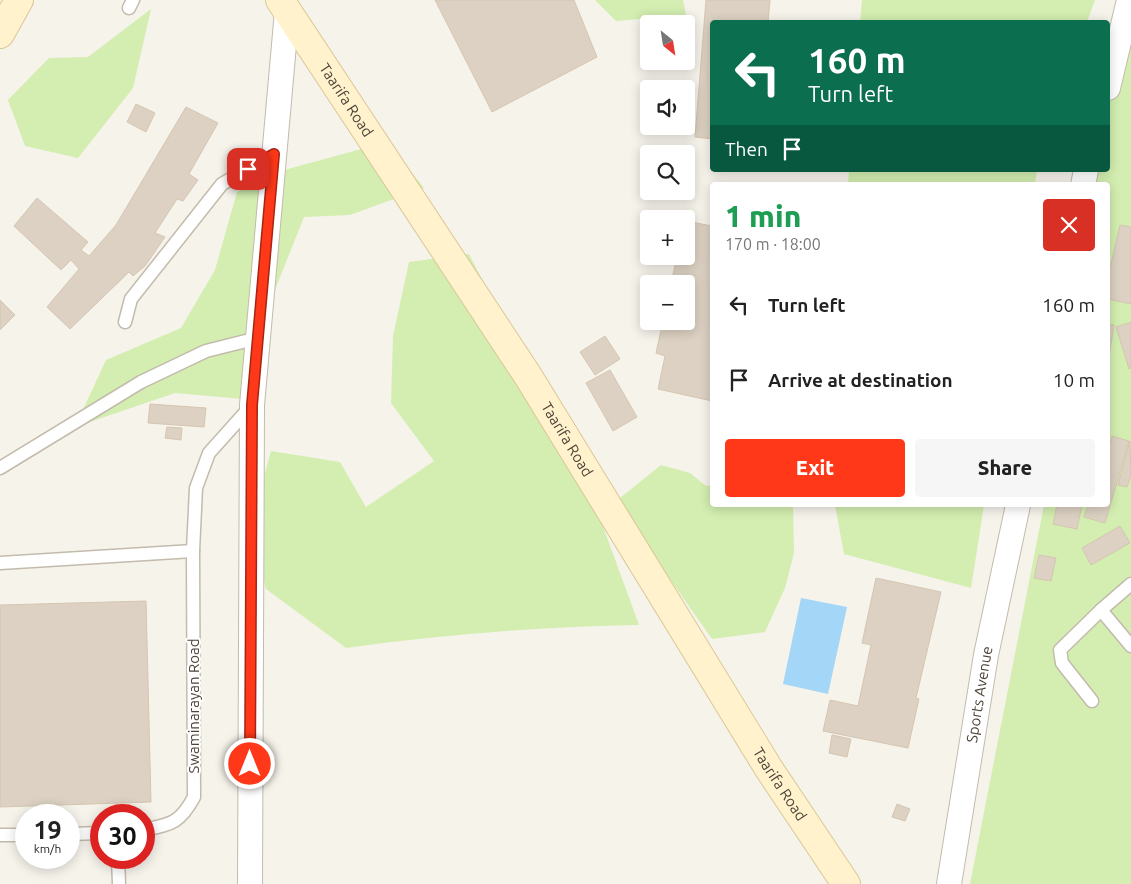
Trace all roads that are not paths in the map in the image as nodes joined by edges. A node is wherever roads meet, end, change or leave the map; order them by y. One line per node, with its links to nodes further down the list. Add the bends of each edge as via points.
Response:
1 (19, 0): 4 (street)
2 (1129, 0): 5 (street)
3 (284, 6): 6 (street); 24 (street, Taarifa Road, via 528,376 769,769)
4 (0, 34)
5 (1110, 80)
6 (274, 154): 7 (lane, via 222,184 131,298); 8 (street)
7 (125, 322)
8 (258, 338): 9 (street); 10 (lane, via 206,351 141,382)
9 (252, 405): 12 (lane, Swaminarayan Road, via 209,453 196,488); 23 (street)
10 (0, 468)
11 (1018, 507): 25 (street, Sports Avenue, via 986,655)
12 (193, 551): 13 (lane); 18 (lane, Swaminarayan Road, via 194,797 185,814 168,825)
13 (0, 563)
14 (1131, 584): 15 (lane)
15 (1101, 610): 16 (lane); 17 (lane, via 1060,650 1059,656)
16 (1131, 646)
17 (1092, 700)
18 (155, 828)
19 (0, 835): 20 (lane)
20 (15, 835)
21 (118, 869): 22 (lane)
22 (119, 884)
23 (250, 884)
24 (846, 884)
25 (949, 884)

